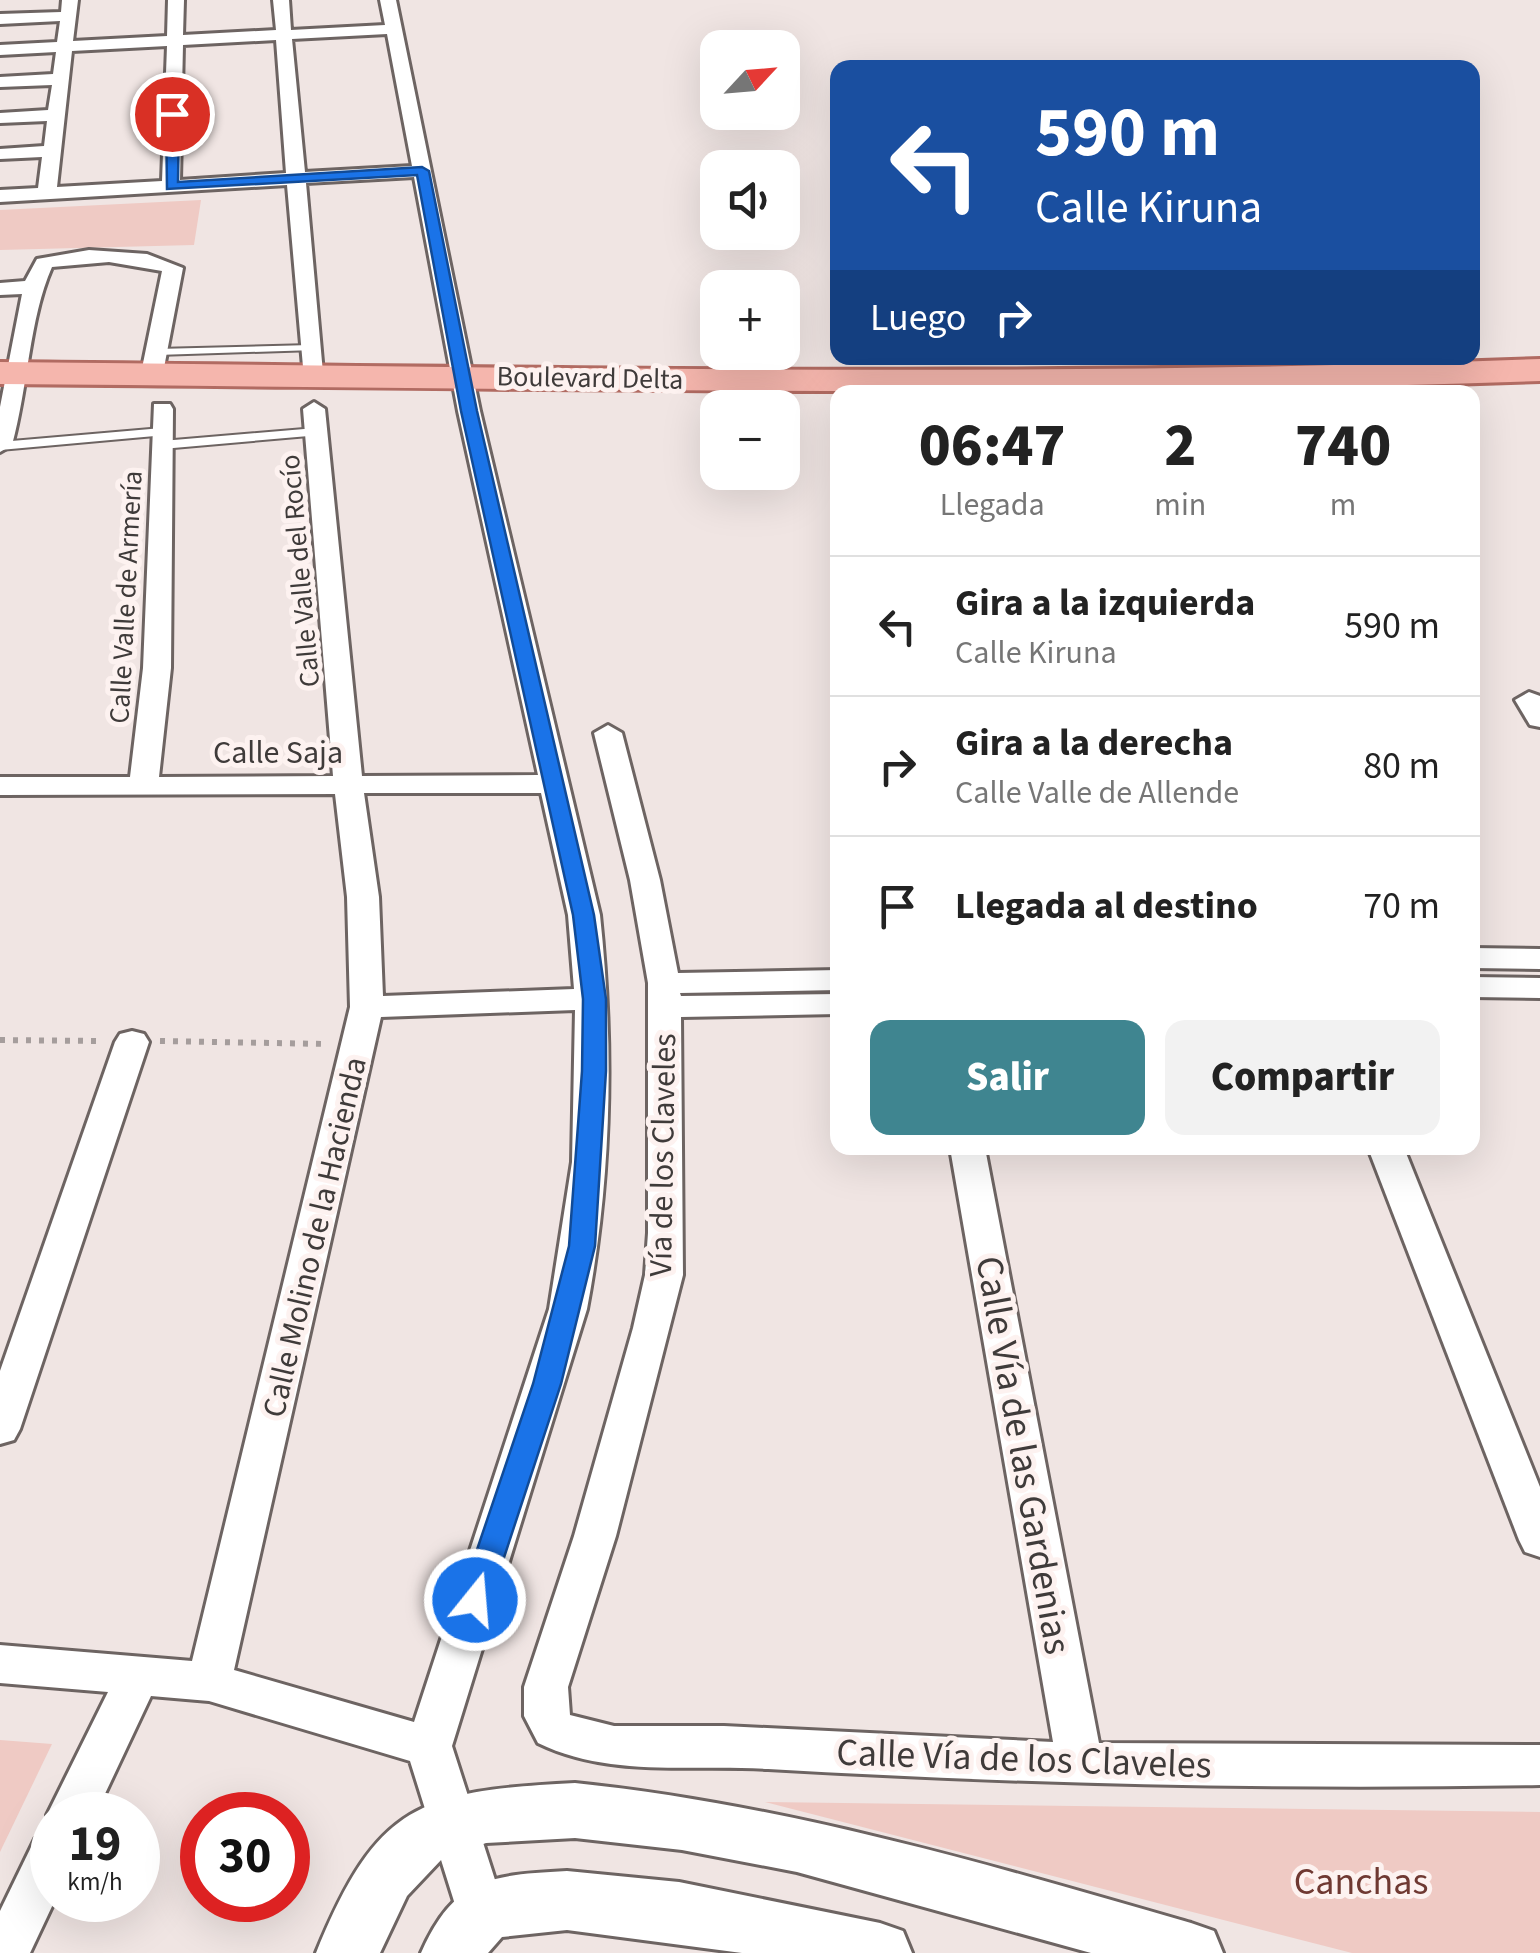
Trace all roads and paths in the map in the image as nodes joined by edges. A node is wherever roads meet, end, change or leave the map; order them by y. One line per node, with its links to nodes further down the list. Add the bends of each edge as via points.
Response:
1 (176, 0): 8 (street)
2 (281, 0): 7 (street)
3 (388, 0): 6 (street)
4 (69, 8): 5 (street); 9 (street)
5 (0, 19)
6 (392, 30): 7 (street); 17 (street)
7 (284, 36): 8 (street); 18 (street)
8 (174, 42): 9 (street); 19 (street)
9 (65, 47): 10 (street); 11 (street)
10 (0, 50)
11 (62, 78): 12 (street); 13 (street)
12 (0, 82)
13 (57, 115): 14 (street); 15 (street)
14 (0, 118)
15 (52, 151): 16 (street); 20 (street)
16 (0, 154)
17 (422, 171): 18 (street); 30 (street)
18 (296, 179): 19 (street); 24 (street)
19 (171, 186): 20 (street)
20 (47, 194): 21 (street)
21 (0, 196)
22 (37, 277): 23 (street); 25 (street, via 54,259 162,262 173,272); 27 (street)
23 (0, 289)
24 (311, 360): 25 (main road, Boulevard Delta); 30 (main road, Boulevard Delta)
25 (155, 362): 27 (main road, Boulevard Delta)
26 (1540, 370): 28 (main road, Boulevard Delta)
27 (8, 374): 33 (street)
28 (921, 385)
29 (830, 387): 30 (main road, Boulevard Delta)
30 (466, 393): 34 (main road, Boulevard Delta); 37 (main road, Boulevard Delta); 41 (street)
31 (1540, 404): 32 (main road)
32 (1480, 407)
33 (5, 410): 38 (main road, Boulevard Delta); 39 (street)
34 (700, 411)
35 (800, 412): 36 (main road)
36 (830, 412)
37 (315, 421): 38 (main road, Boulevard Delta); 44 (street, Calle Valle del Rocío)
38 (162, 429): 39 (lane); 43 (street, Calle Valle de Armería, via 157,668)
39 (0, 446)
40 (608, 733): 50 (street, Vía de los Claveles, via 645,880)
41 (556, 784): 44 (street, Calle Saja); 51 (street)
42 (0, 786): 43 (street, Calle Saja)
43 (143, 787): 44 (street, Calle Saja)
44 (348, 788): 53 (street, Calle Molino de la Hacienda, via 364,897)
45 (1480, 958): 46 (street)
46 (1540, 959)
47 (830, 981): 50 (street)
48 (1480, 987): 49 (street)
49 (1540, 988)
50 (664, 995): 52 (street); 64 (street, Vía de los Claveles, via 664,1276 595,1536)
51 (594, 999): 53 (street); 65 (street, via 582,1246 568,1309)
52 (830, 1004)
53 (367, 1008): 56 (street, Calle Molino de la Hacienda)
54 (0, 1040): 55 (path)
55 (132, 1042): 56 (path); 59 (street)
56 (359, 1046): 63 (street, Calle Molino de la Hacienda)
57 (969, 1155): 66 (street, Calle Vía de las Gardenias)
58 (1389, 1155): 60 (street)
59 (0, 1429)
60 (1540, 1540)
61 (0, 1664): 62 (street)
62 (138, 1674): 63 (street); 68 (street)
63 (209, 1682): 65 (street)
64 (546, 1688): 66 (street, Calle Vía de los Claveles, via 554,1729 590,1743)
65 (429, 1746): 69 (street)
66 (1080, 1763): 67 (street, Calle Vía de los Claveles)
67 (1540, 1765)
68 (82, 1792)
69 (455, 1821): 71 (street); 74 (street, via 402,1854 382,1880); 75 (street, via 538,1809 674,1818 895,1870)
70 (30, 1900): 73 (street)
71 (467, 1934): 72 (street, via 511,1903 568,1900 714,1919)
72 (842, 1949)
73 (5, 1953)
74 (348, 1953)
75 (1191, 1953)

